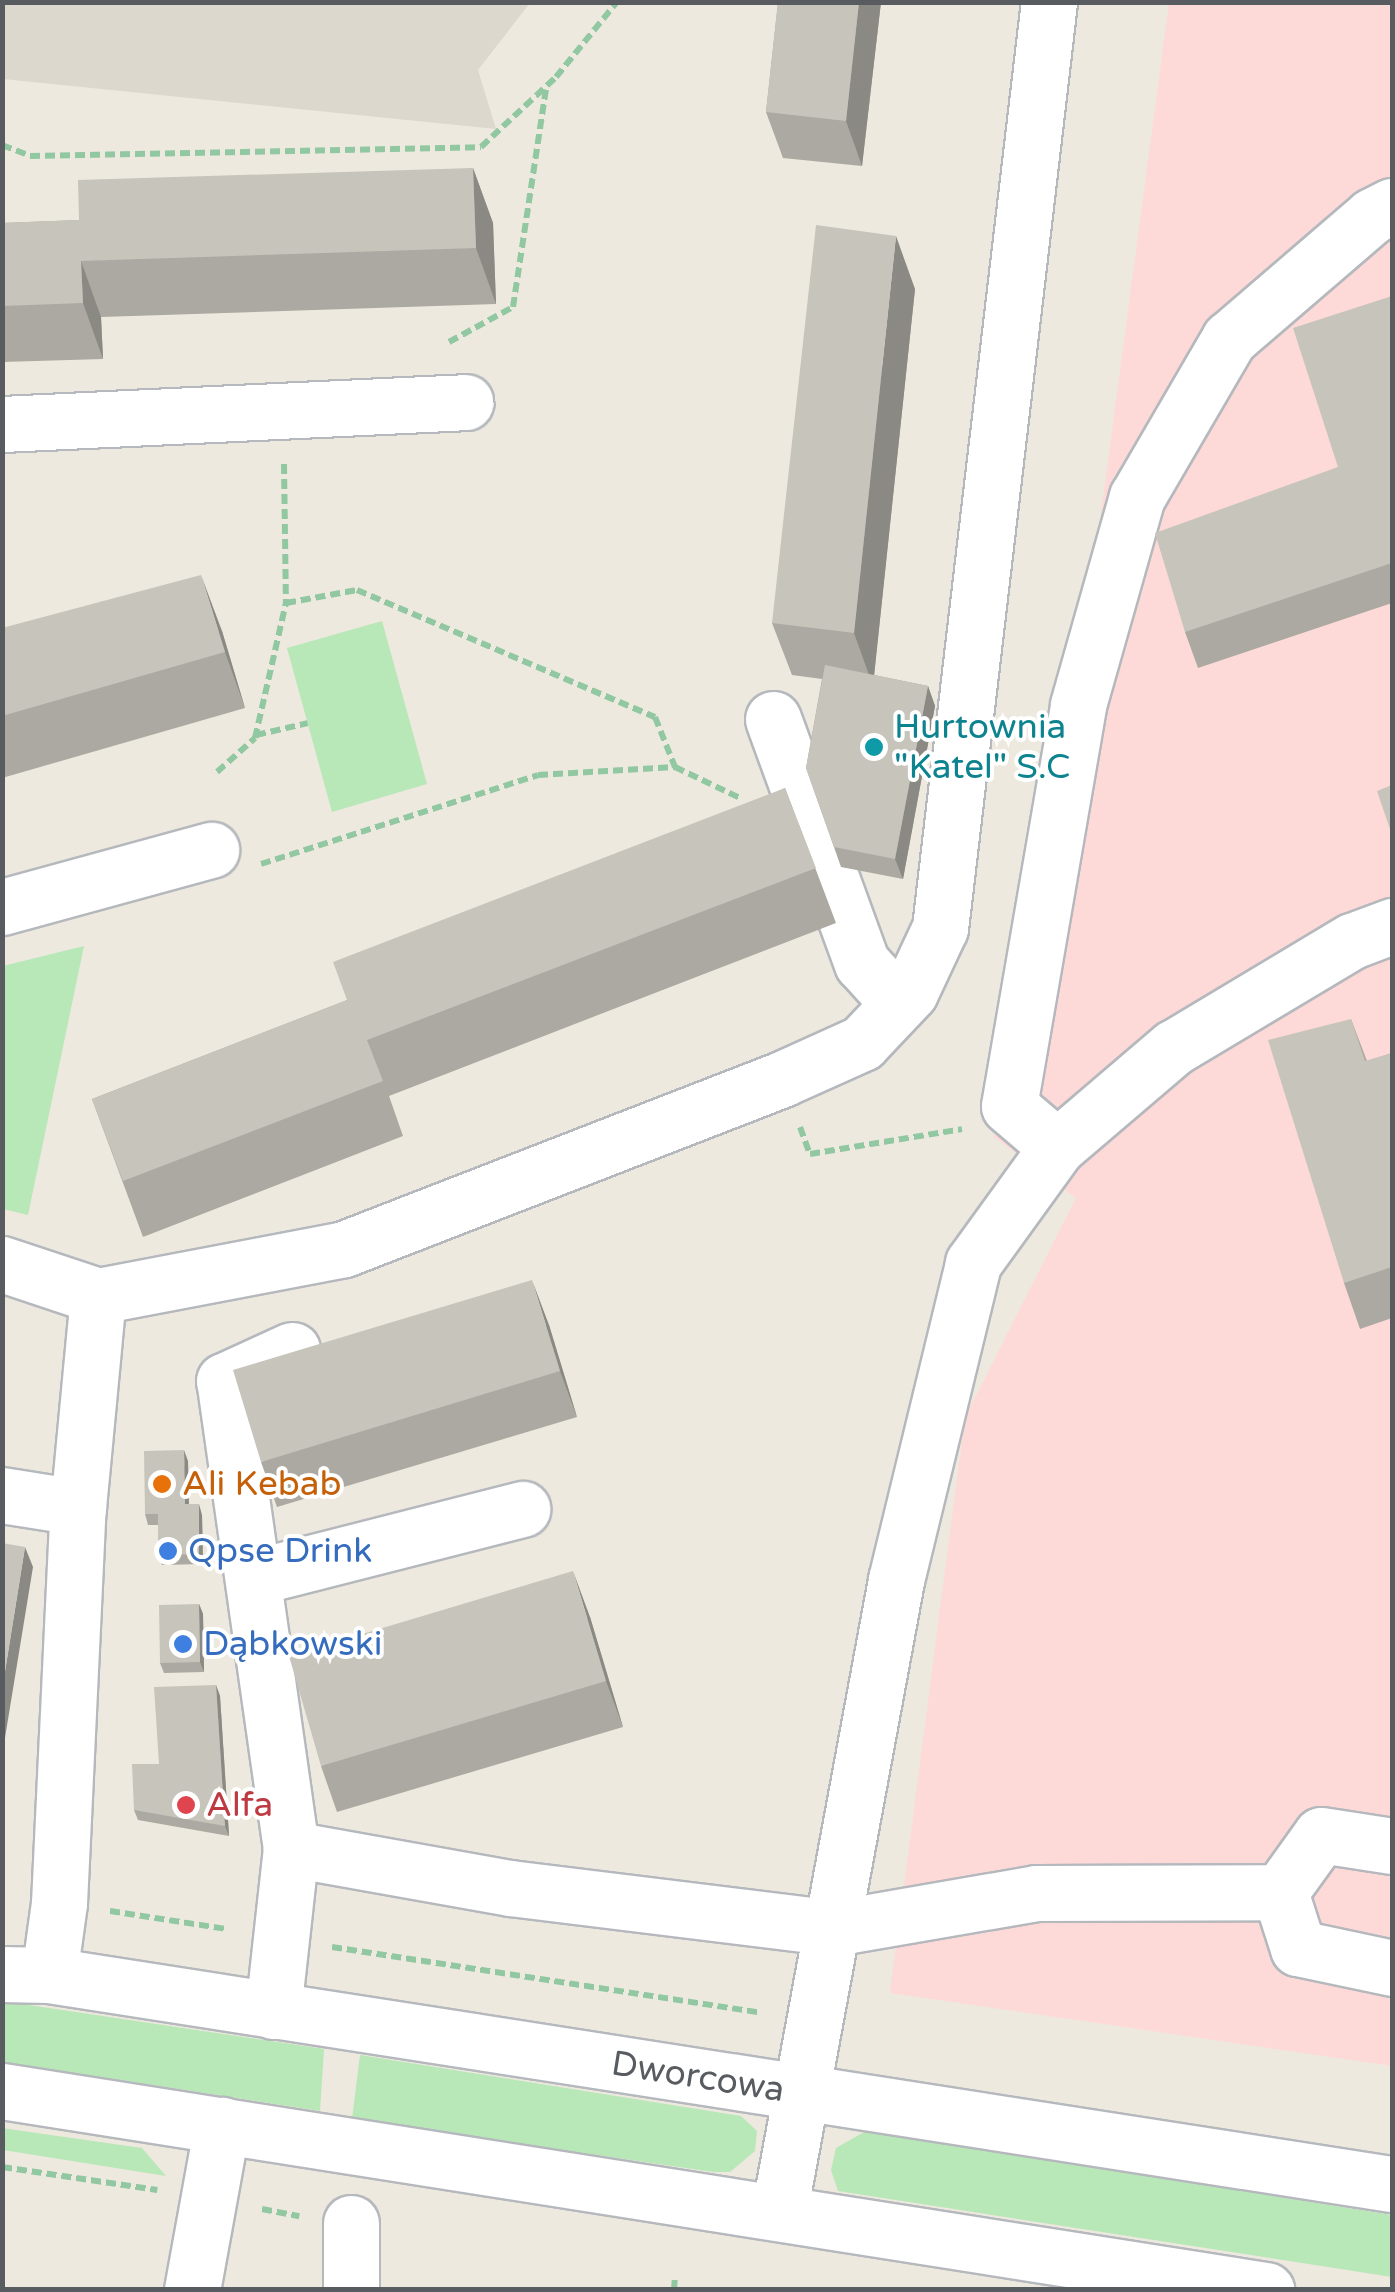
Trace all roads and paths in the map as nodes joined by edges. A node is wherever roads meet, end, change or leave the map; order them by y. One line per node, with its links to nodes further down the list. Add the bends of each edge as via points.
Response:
1 (617, 2): 3 (path)
2 (1050, 2): 20 (street, via 940,928)
3 (546, 86): 4 (path, via 481,147 30,156); 6 (path, via 513,306)
4 (2, 145)
5 (1392, 206): 21 (street, via 1229,339 1137,497 1078,705 1009,1106)
6 (449, 342)
7 (465, 402): 8 (street)
8 (2, 424)
9 (284, 481): 10 (path)
10 (286, 603): 13 (path); 14 (path, via 357,590 508,650 656,717)
11 (773, 719): 20 (street, via 862,963)
12 (308, 723): 13 (path)
13 (256, 735): 15 (path)
14 (674, 767): 16 (path); 17 (path, via 538,774)
15 (217, 772)
16 (749, 803)
17 (227, 859): 18 (street)
18 (2, 907)
19 (1392, 926): 21 (street, via 1352,941)
20 (899, 1004): 24 (street, via 862,1042 782,1079 344,1249)
21 (1041, 1132): 22 (path); 34 (street, via 973,1263 896,1580)
22 (810, 1154)
23 (2, 1264): 24 (street)
24 (98, 1296): 27 (street)
25 (292, 1350): 29 (street, via 224,1381)
26 (2, 1495): 27 (street)
27 (78, 1507): 33 (street)
28 (522, 1509): 29 (street)
29 (255, 1577): 31 (street)
30 (1392, 1846): 32 (street, via 1321,1835)
31 (290, 1849): 34 (street, via 510,1888); 35 (street)
32 (1280, 1892): 34 (street, via 1036,1893); 36 (street, via 1298,1948)
33 (59, 1903): 35 (path); 37 (street)
34 (834, 1928): 39 (street)
35 (281, 1938): 38 (street); 39 (path)
36 (1392, 1968)
37 (26, 1974): 38 (street, Dworcowa)
38 (273, 2011): 41 (street, Dworcowa)
39 (816, 2021): 41 (street)
40 (2, 2091): 42 (street)
41 (802, 2094): 43 (street, Dworcowa); 44 (street)
42 (222, 2126): 44 (street); 47 (street)
43 (1392, 2184)
44 (780, 2212): 50 (street)
45 (351, 2223): 48 (street)
46 (675, 2276): 49 (path)
47 (192, 2290)
48 (351, 2290)
49 (674, 2290)
50 (1266, 2290)

